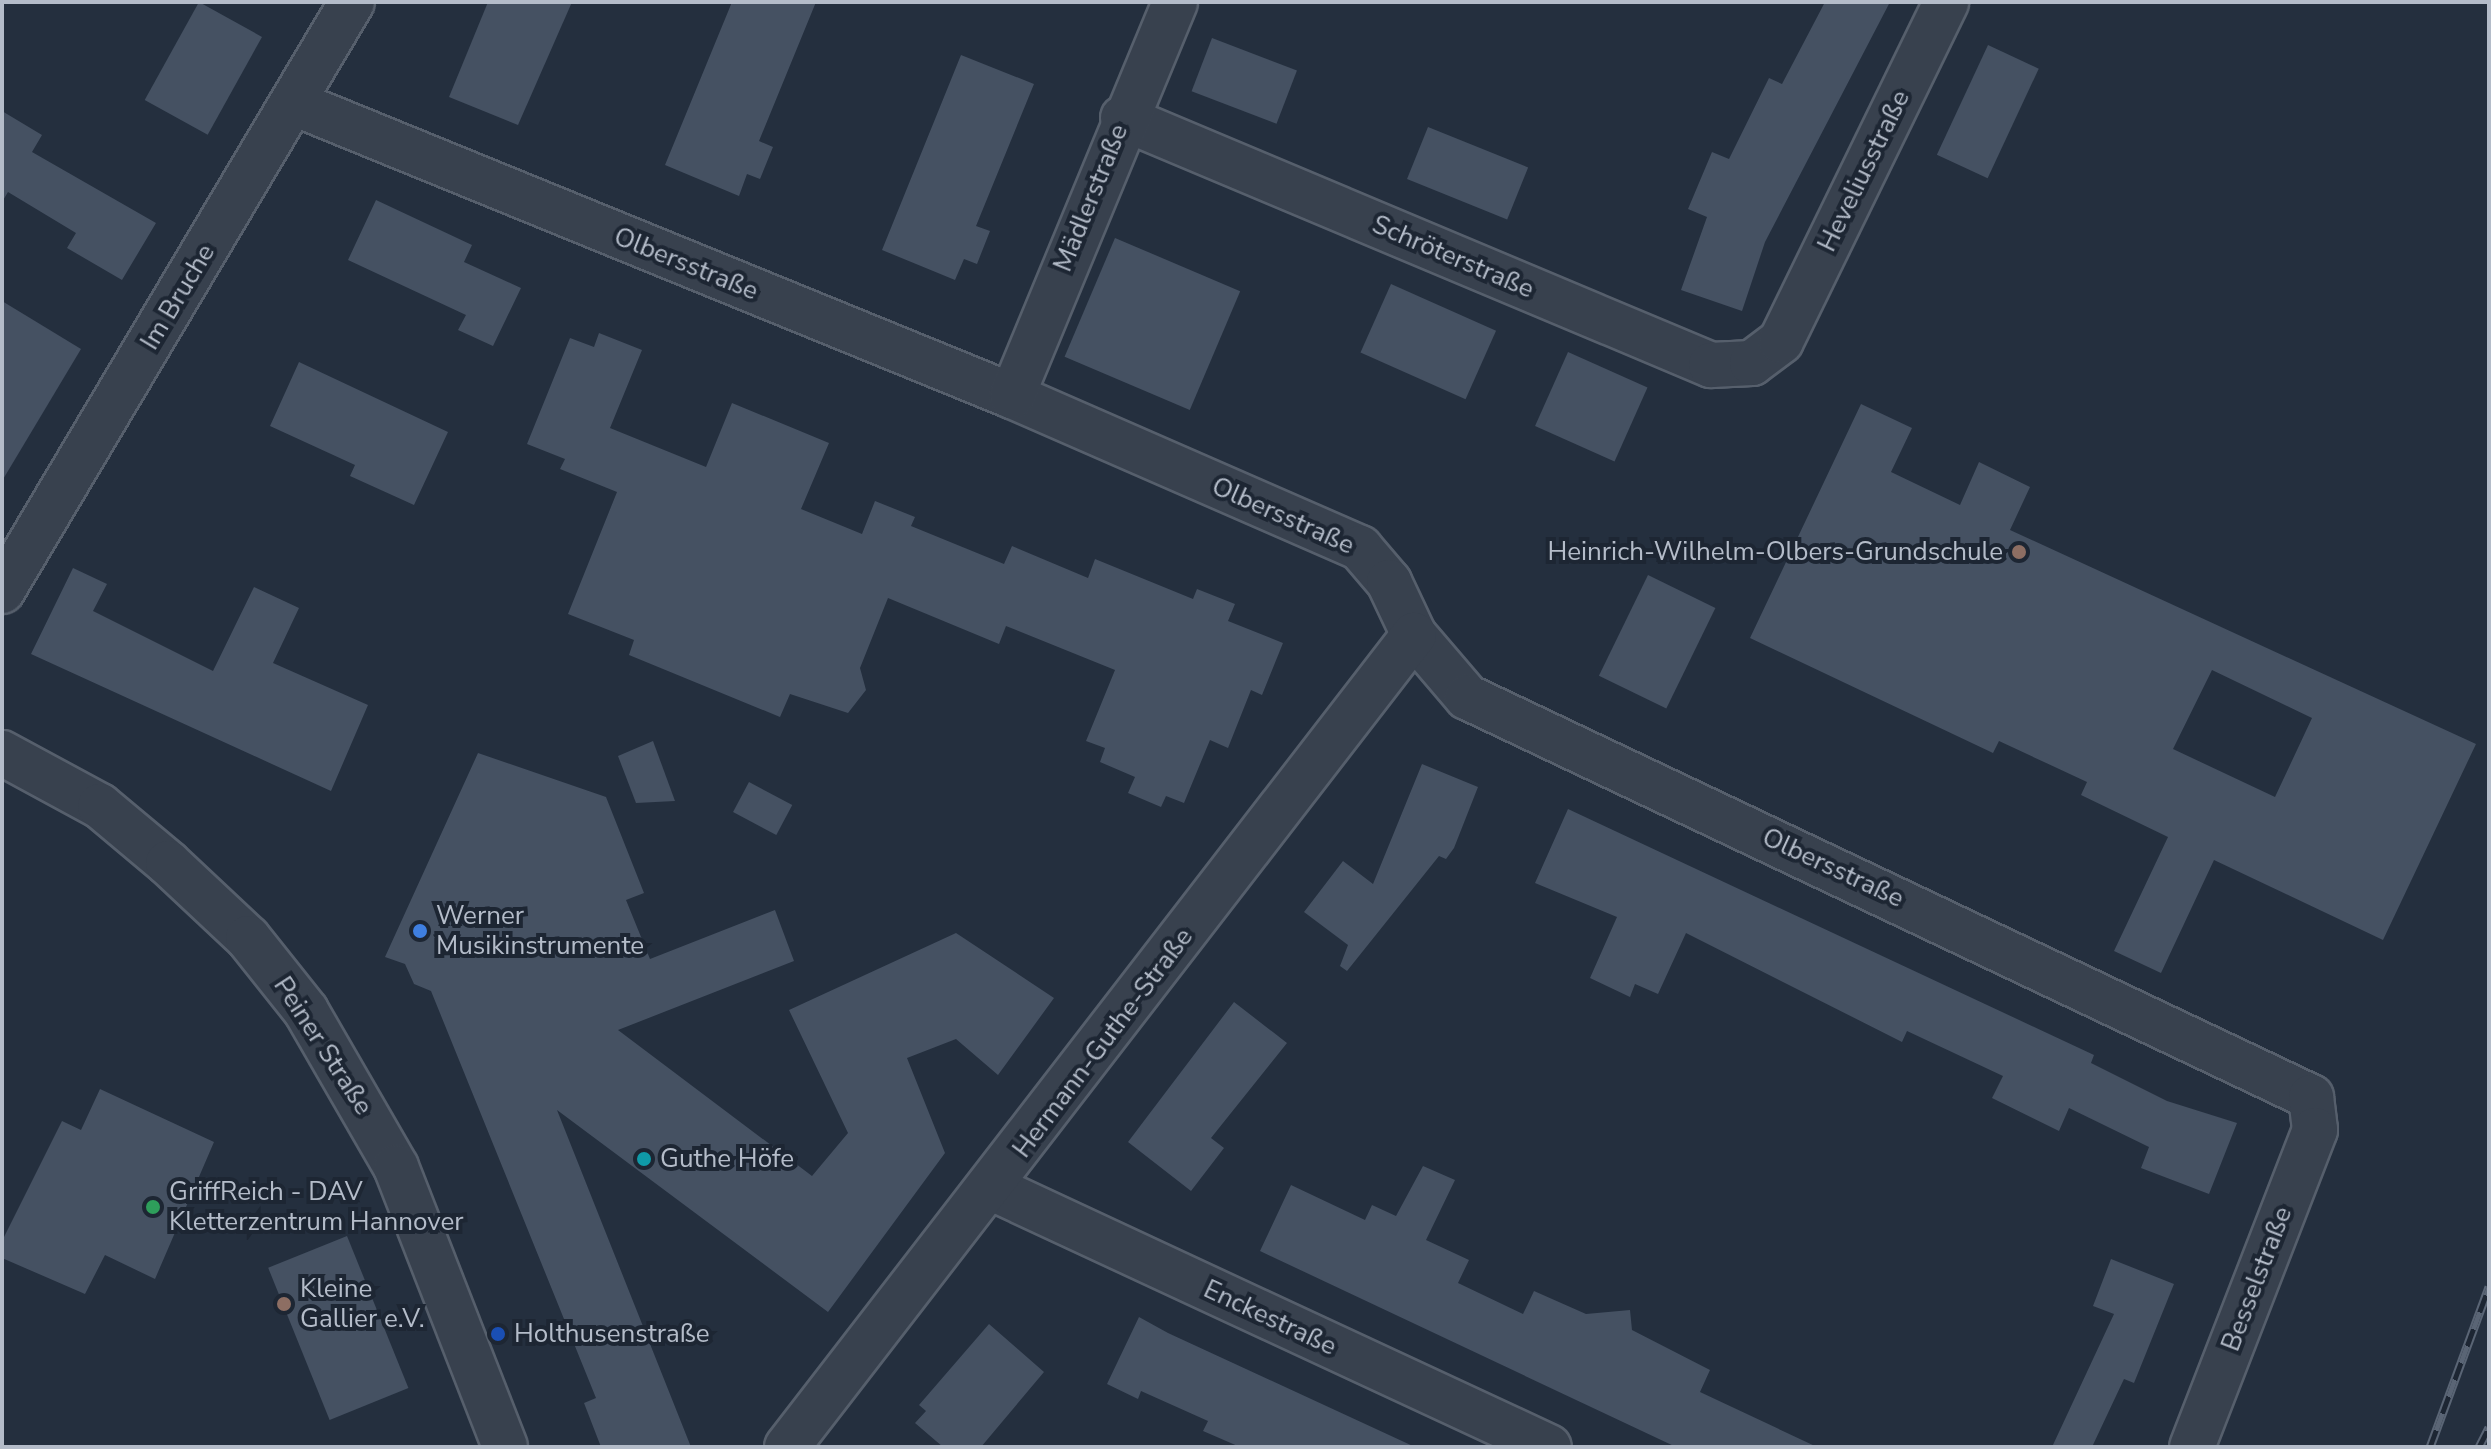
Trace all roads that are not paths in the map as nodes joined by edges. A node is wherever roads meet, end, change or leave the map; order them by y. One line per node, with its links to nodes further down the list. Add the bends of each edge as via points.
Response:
1 (352, 2): 4 (street, Im Bruche)
2 (1175, 2): 5 (street, Mädlerstraße)
3 (1946, 2): 6 (street, Heveliusstraße)
4 (294, 103): 7 (street, Olbersstraße); 8 (street, Im Bruche)
5 (1123, 118): 6 (street, Schröterstraße, via 1711,365 1752,363); 7 (street, Mädlerstraße)
6 (1781, 341)
7 (1012, 396): 9 (street, Olbersstraße, via 1360,548 1389,582)
8 (2, 591)
9 (1414, 635): 11 (street, Olbersstraße, via 1467,697 2171,1027 2298,1089); 12 (street, Hermann-Guthe-Straße)
10 (2, 753): 13 (street, Peiner Straße, via 100,806 168,863 248,938 306,1011 396,1167)
11 (2316, 1109): 16 (street, Besselstraße, via 2315,1130)
12 (992, 1188): 14 (street, Hermann-Guthe-Straße); 15 (street, Enckestraße)
13 (505, 1447)
14 (787, 1447)
15 (1549, 1447)
16 (2192, 1447)

